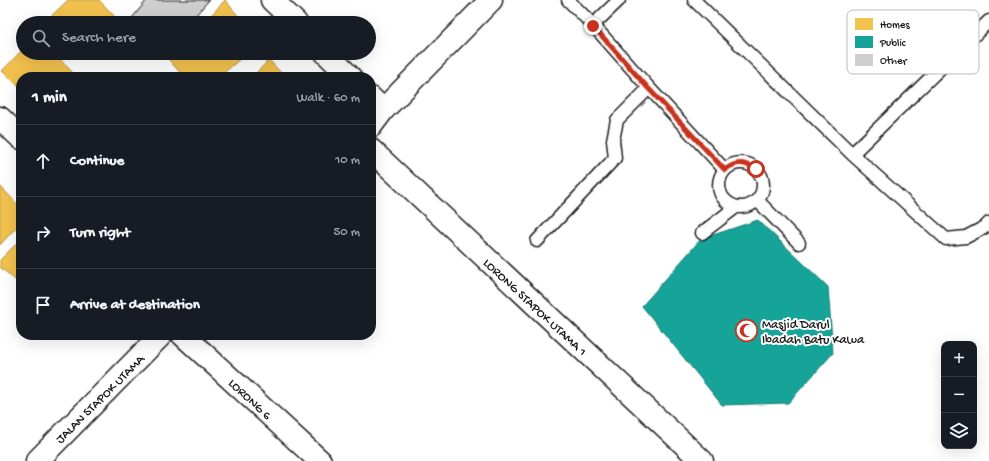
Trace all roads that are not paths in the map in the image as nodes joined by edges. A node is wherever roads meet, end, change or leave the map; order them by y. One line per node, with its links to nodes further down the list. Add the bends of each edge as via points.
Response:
1 (272, 0): 6 (street)
2 (491, 0): 14 (street)
3 (568, 0): 8 (lane)
4 (619, 0): 8 (lane)
5 (694, 0): 17 (lane)
6 (289, 16)
7 (989, 21): 9 (lane)
8 (593, 26): 13 (lane)
9 (979, 31)
10 (333, 60): 11 (street)
11 (345, 72)
12 (934, 74): 17 (lane)
13 (648, 88): 19 (lane); 24 (lane, via 617,120 613,140 615,158)
14 (376, 110)
15 (0, 118): 16 (street)
16 (16, 133)
17 (852, 154): 22 (lane, via 946,239 966,237)
18 (376, 155): 30 (street, LORONG STAPOK UTAMA 1)
19 (725, 170): 20 (lane, via 743,163 756,169 763,188); 21 (lane, via 720,182 721,195 730,205)
20 (757, 200): 21 (lane, via 751,205); 25 (lane)
21 (736, 207): 23 (lane)
22 (989, 223)
23 (702, 233)
24 (538, 241)
25 (799, 243)
26 (156, 340): 28 (street, JALAN STAPOK UTAMA)
27 (188, 340): 29 (street, LORONG 6)
28 (37, 461)
29 (320, 461)
30 (702, 461)

